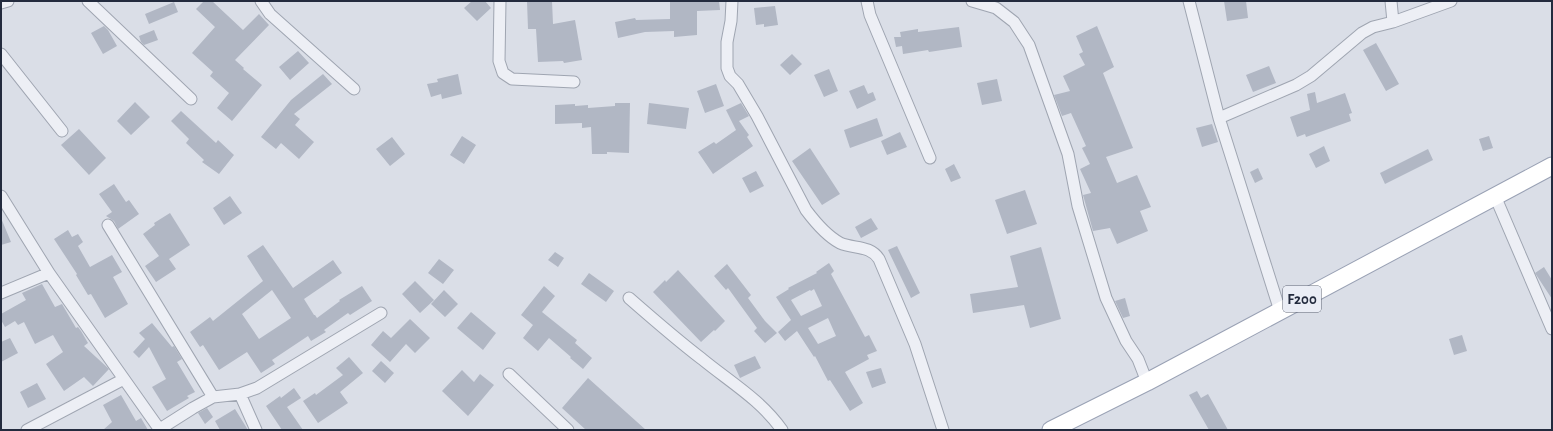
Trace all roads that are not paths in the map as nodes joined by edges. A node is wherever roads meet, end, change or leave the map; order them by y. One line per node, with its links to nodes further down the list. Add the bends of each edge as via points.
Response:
1 (8, 1): 11 (street)
2 (88, 1): 16 (street)
3 (261, 1): 15 (street, via 270,14)
4 (500, 1): 14 (street, via 499,61 503,73 512,79)
5 (732, 1): 40 (street, via 726,60 730,76 738,84 757,116 813,220 841,243 870,250 880,259 915,344)
6 (867, 1): 19 (street, via 870,15)
7 (972, 1): 32 (street, via 996,8 1014,22 1029,45 1068,154 1078,206 1106,298 1126,341 1138,359)
8 (1189, 1): 17 (street)
9 (1391, 1): 12 (street)
10 (1451, 1): 12 (street)
11 (1, 3)
12 (1393, 22): 17 (street, via 1362,33 1311,76 1296,85)
13 (1, 54): 18 (street)
14 (574, 82)
15 (354, 89)
16 (191, 99)
17 (1219, 118): 27 (street)
18 (62, 131)
19 (930, 158)
20 (1552, 166): 22 (main road, F200)
21 (1, 196): 24 (street)
22 (1495, 196): 27 (main road, F200); 29 (street)
23 (108, 225): 34 (street)
24 (49, 272): 25 (street); 31 (street)
25 (1, 293)
26 (629, 298): 39 (street, via 675,338 756,401)
27 (1280, 311): 32 (main road, F200)
28 (381, 313): 33 (street, via 257,388)
29 (1552, 329)
30 (510, 374): 38 (street)
31 (124, 379): 35 (street); 36 (street)
32 (1147, 382): 41 (main road, F200)
33 (240, 394): 34 (street); 37 (street)
34 (212, 397): 36 (street)
35 (27, 430)
36 (160, 430)
37 (256, 430)
38 (568, 430)
39 (782, 430)
40 (944, 430)
41 (1051, 430)

